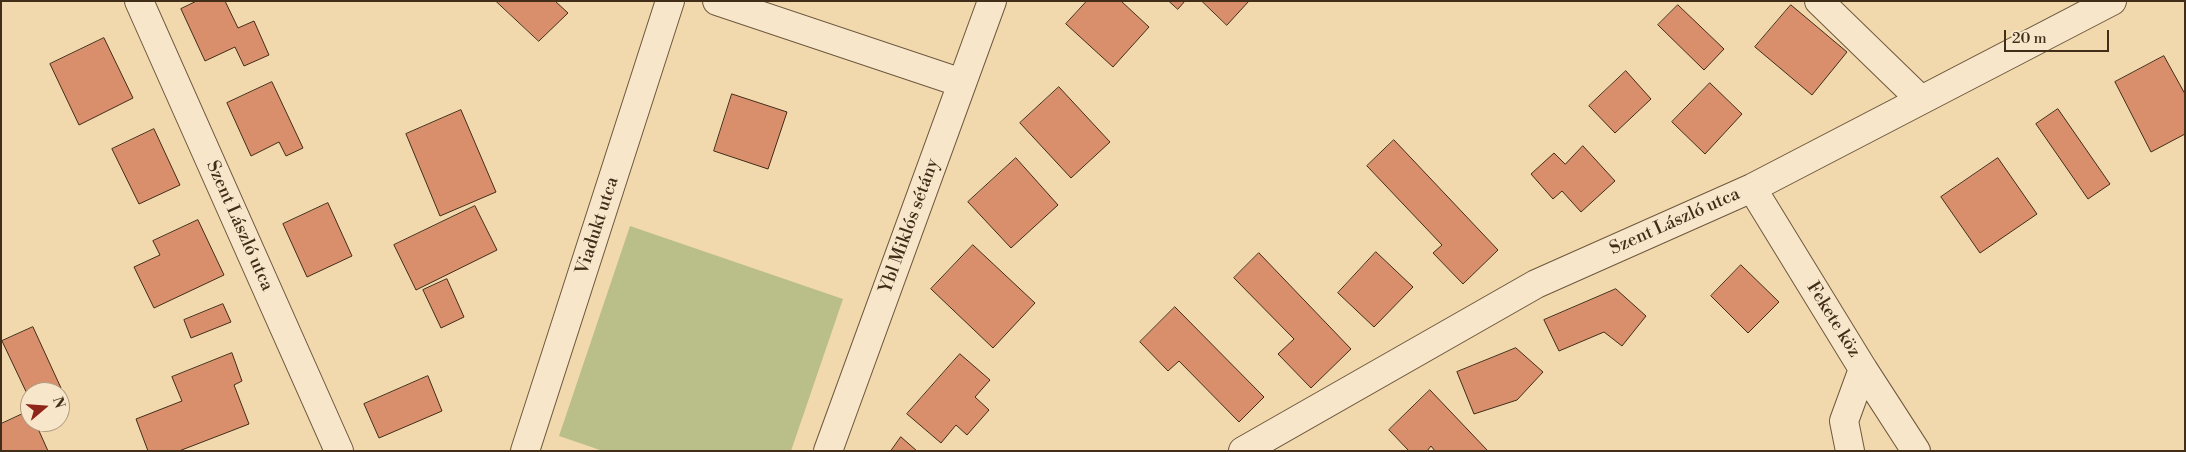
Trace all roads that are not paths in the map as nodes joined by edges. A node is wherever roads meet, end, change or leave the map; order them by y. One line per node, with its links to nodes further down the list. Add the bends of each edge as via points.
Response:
1 (139, 1): 11 (street, Szent László utca)
2 (670, 1): 12 (street, Viadukt utca)
3 (717, 1): 7 (street)
4 (992, 1): 7 (street, Ybl Miklós sétány)
5 (1819, 1): 8 (street)
6 (2112, 1): 8 (street, Szent László utca)
7 (962, 83): 13 (street, Ybl Miklós sétány)
8 (1922, 100): 9 (street, Szent László utca)
9 (1752, 188): 10 (street, Fekete köz); 14 (street, Szent László utca, via 1536,284)
10 (1863, 370): 15 (street, via 1844,421); 16 (street, Fekete köz)
11 (339, 451)
12 (525, 451)
13 (828, 451)
14 (1243, 451)
15 (1850, 451)
16 (1916, 451)

